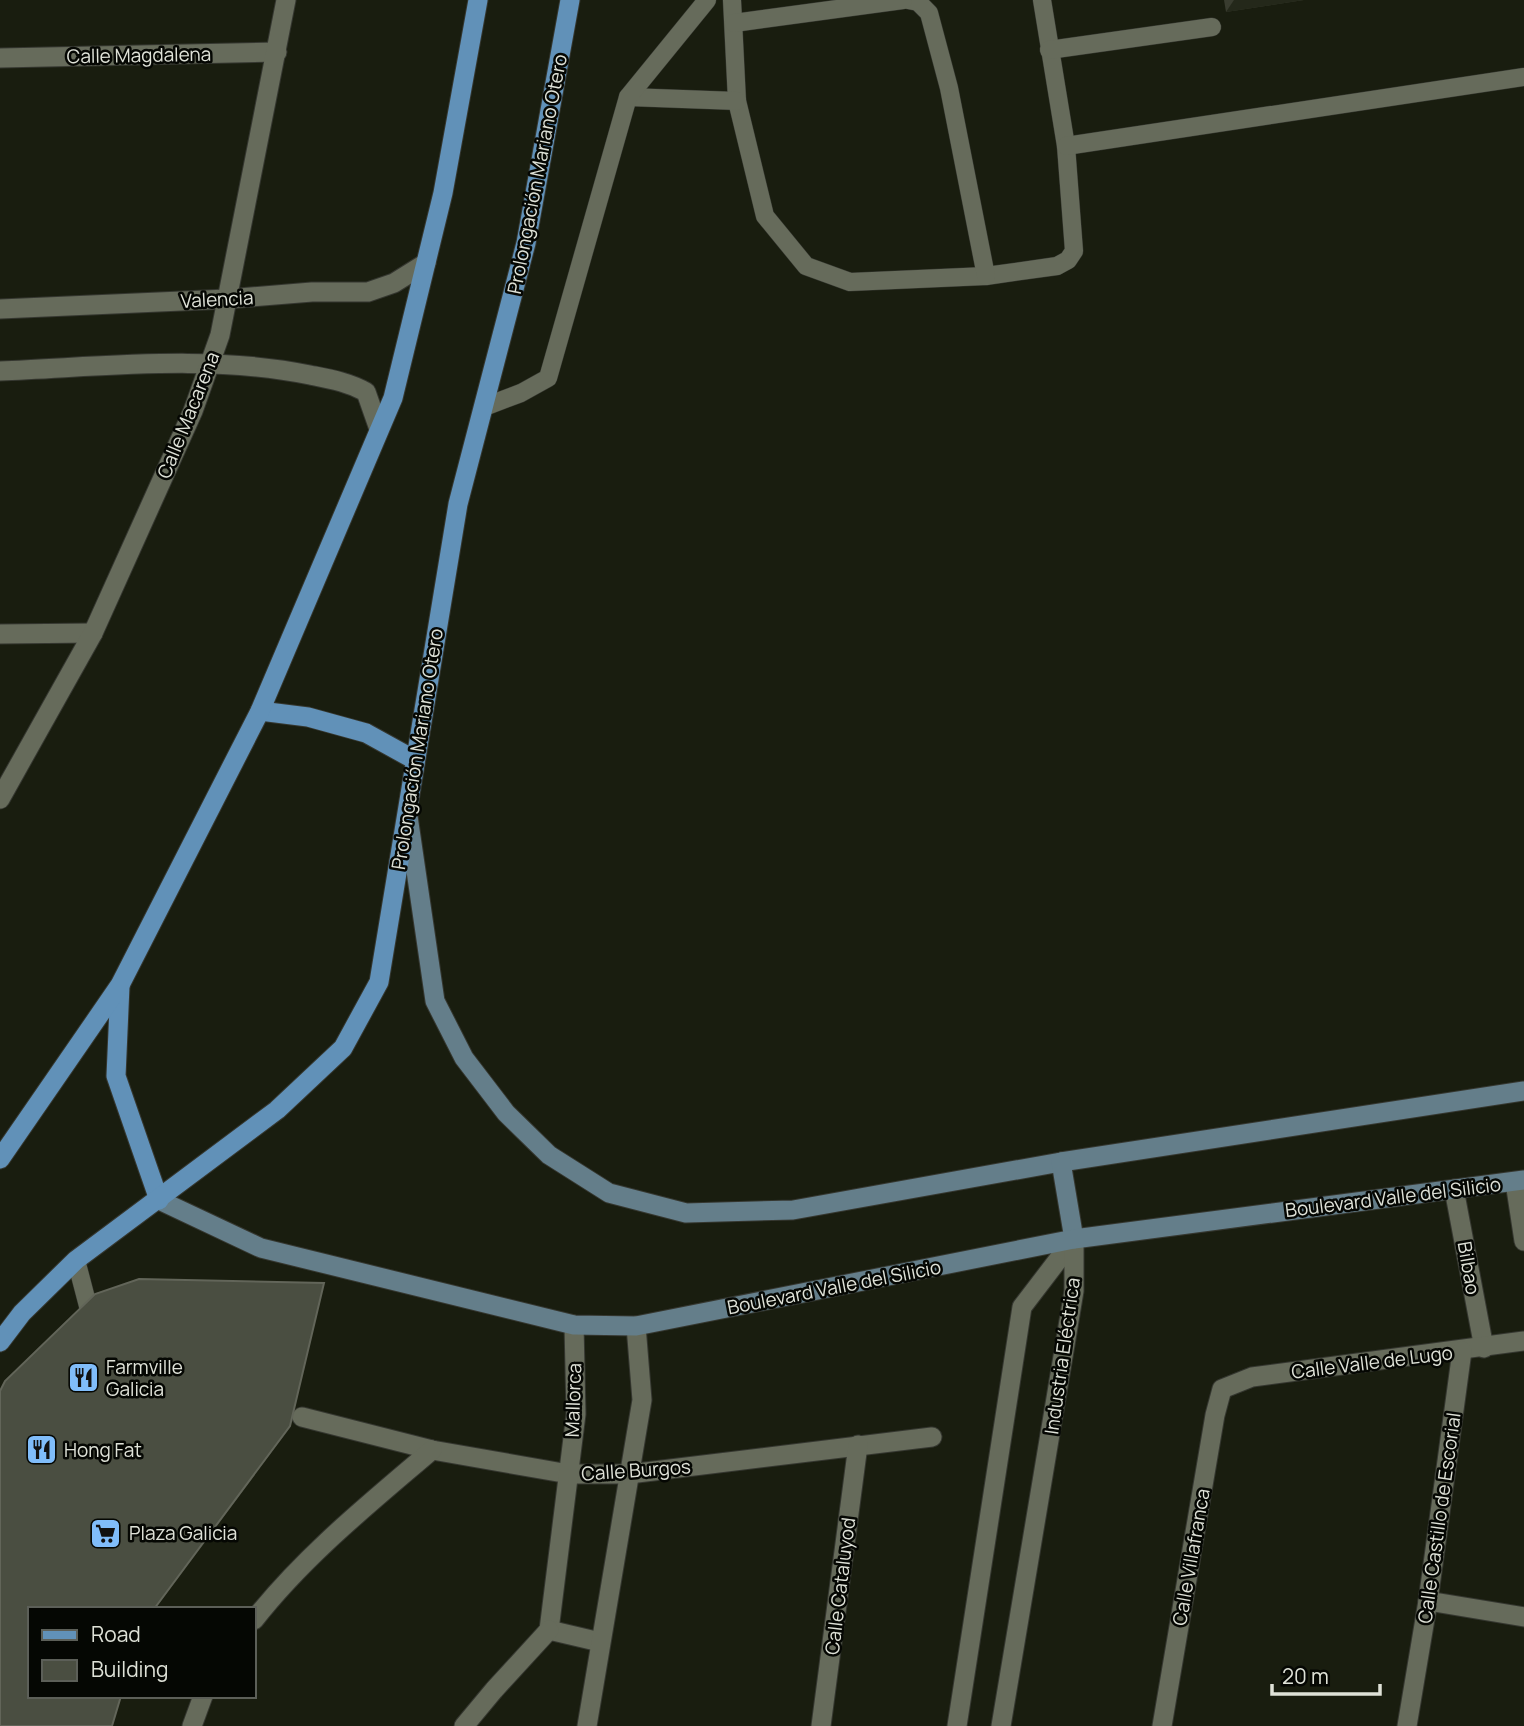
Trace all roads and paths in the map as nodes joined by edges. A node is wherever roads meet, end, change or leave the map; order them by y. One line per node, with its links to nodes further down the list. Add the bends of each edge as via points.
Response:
1 (286, 0): 11 (street, Calle Macarena)
2 (478, 0): 17 (main road)
3 (570, 0): 23 (main road, Prolongación Mariano Otero, via 526,243)
4 (707, 0): 14 (lane)
5 (732, 0): 8 (lane)
6 (906, 0): 8 (lane); 18 (lane, via 918,2 929,13 949,88)
7 (1042, 0): 10 (lane)
8 (733, 23): 15 (lane)
9 (1212, 27): 10 (lane)
10 (1049, 50): 16 (lane)
11 (277, 52): 12 (street, Calle Magdalena); 19 (street, Calle Macarena)
12 (0, 58)
13 (1524, 77): 16 (lane)
14 (628, 97): 15 (lane); 23 (lane, via 548,378)
15 (737, 100): 18 (lane, via 765,216 806,266 850,282)
16 (1066, 146): 18 (lane, via 1074,251 1057,266)
17 (426, 263): 19 (street, Valencia, via 394,284 368,292); 24 (main road, via 393,398)
18 (986, 276)
19 (227, 299): 20 (street, Valencia); 21 (street, Calle Macarena)
20 (0, 309)
21 (210, 362): 22 (street); 24 (street, via 287,370 352,384 366,392); 25 (street, Calle Macarena, via 193,411)
22 (0, 371)
23 (484, 407): 28 (main road, Prolongación Mariano Otero, via 458,504)
24 (379, 429): 27 (main road)
25 (93, 633): 26 (street); 29 (street, Calle Macarena)
26 (0, 634)
27 (260, 711): 28 (main road, via 308,717 366,733); 31 (main road)
28 (415, 760): 30 (main road, Prolongación Mariano Otero)
29 (0, 799)
30 (407, 809): 34 (main road, via 435,1000 464,1058 506,1113 549,1155 610,1193 686,1213 793,1210); 37 (main road, Prolongación Mariano Otero, via 379,982 343,1048 277,1110)
31 (120, 985): 33 (main road); 37 (main road, via 116,1076)
32 (1524, 1091): 34 (main road)
33 (0, 1159)
34 (1061, 1162): 38 (main road)
35 (1519, 1181): 36 (main road, Boulevard Valle del Silicio); 39 (street)
36 (1454, 1189): 38 (main road, Boulevard Valle del Silicio); 46 (street, Bilbao)
37 (159, 1200): 40 (main road, Prolongación Mariano Otero); 41 (main road, Boulevard Valle del Silicio, via 261,1248)
38 (1074, 1239): 42 (main road, Boulevard Valle del Silicio); 65 (street, Industria Eléctrica, via 1022,1307); 66 (street, Industria Eléctrica, via 1074,1291)
39 (1524, 1241)
40 (76, 1260): 43 (lane); 45 (main road, Prolongación Mariano Otero, via 22,1313)
41 (574, 1325): 42 (main road, Boulevard Valle del Silicio); 54 (street, Mallorca, via 576,1413)
42 (636, 1326): 53 (street, via 642,1400)
43 (96, 1339)
44 (1524, 1341): 46 (street, Calle Valle de Lugo)
45 (0, 1342)
46 (1484, 1348): 47 (street, Calle Valle de Lugo)
47 (1462, 1351): 48 (street, Calle Valle de Lugo, via 1252,1377); 55 (street, Calle Castillo de Escorial)
48 (1222, 1388): 67 (street, Calle Villafranca)
49 (303, 1417): 52 (street, Calle Burgos)
50 (932, 1437): 51 (street, Calle Burgos)
51 (858, 1445): 53 (street, Calle Burgos); 64 (street, Calle Cataluyod)
52 (432, 1450): 54 (street, Calle Burgos); 56 (street, via 359,1512)
53 (629, 1474): 54 (street, Calle Burgos); 59 (street)
54 (569, 1475): 58 (street, Mallorca)
55 (1428, 1601): 57 (street); 68 (street, Calle Castillo de Escorial)
56 (256, 1617)
57 (1524, 1617)
58 (549, 1630): 59 (street); 62 (street)
59 (600, 1642): 63 (street)
60 (202, 1698): 61 (street)
61 (192, 1726)
62 (464, 1726)
63 (587, 1726)
64 (821, 1726)
65 (957, 1726)
66 (1001, 1726)
67 (1162, 1726)
68 (1406, 1726)

